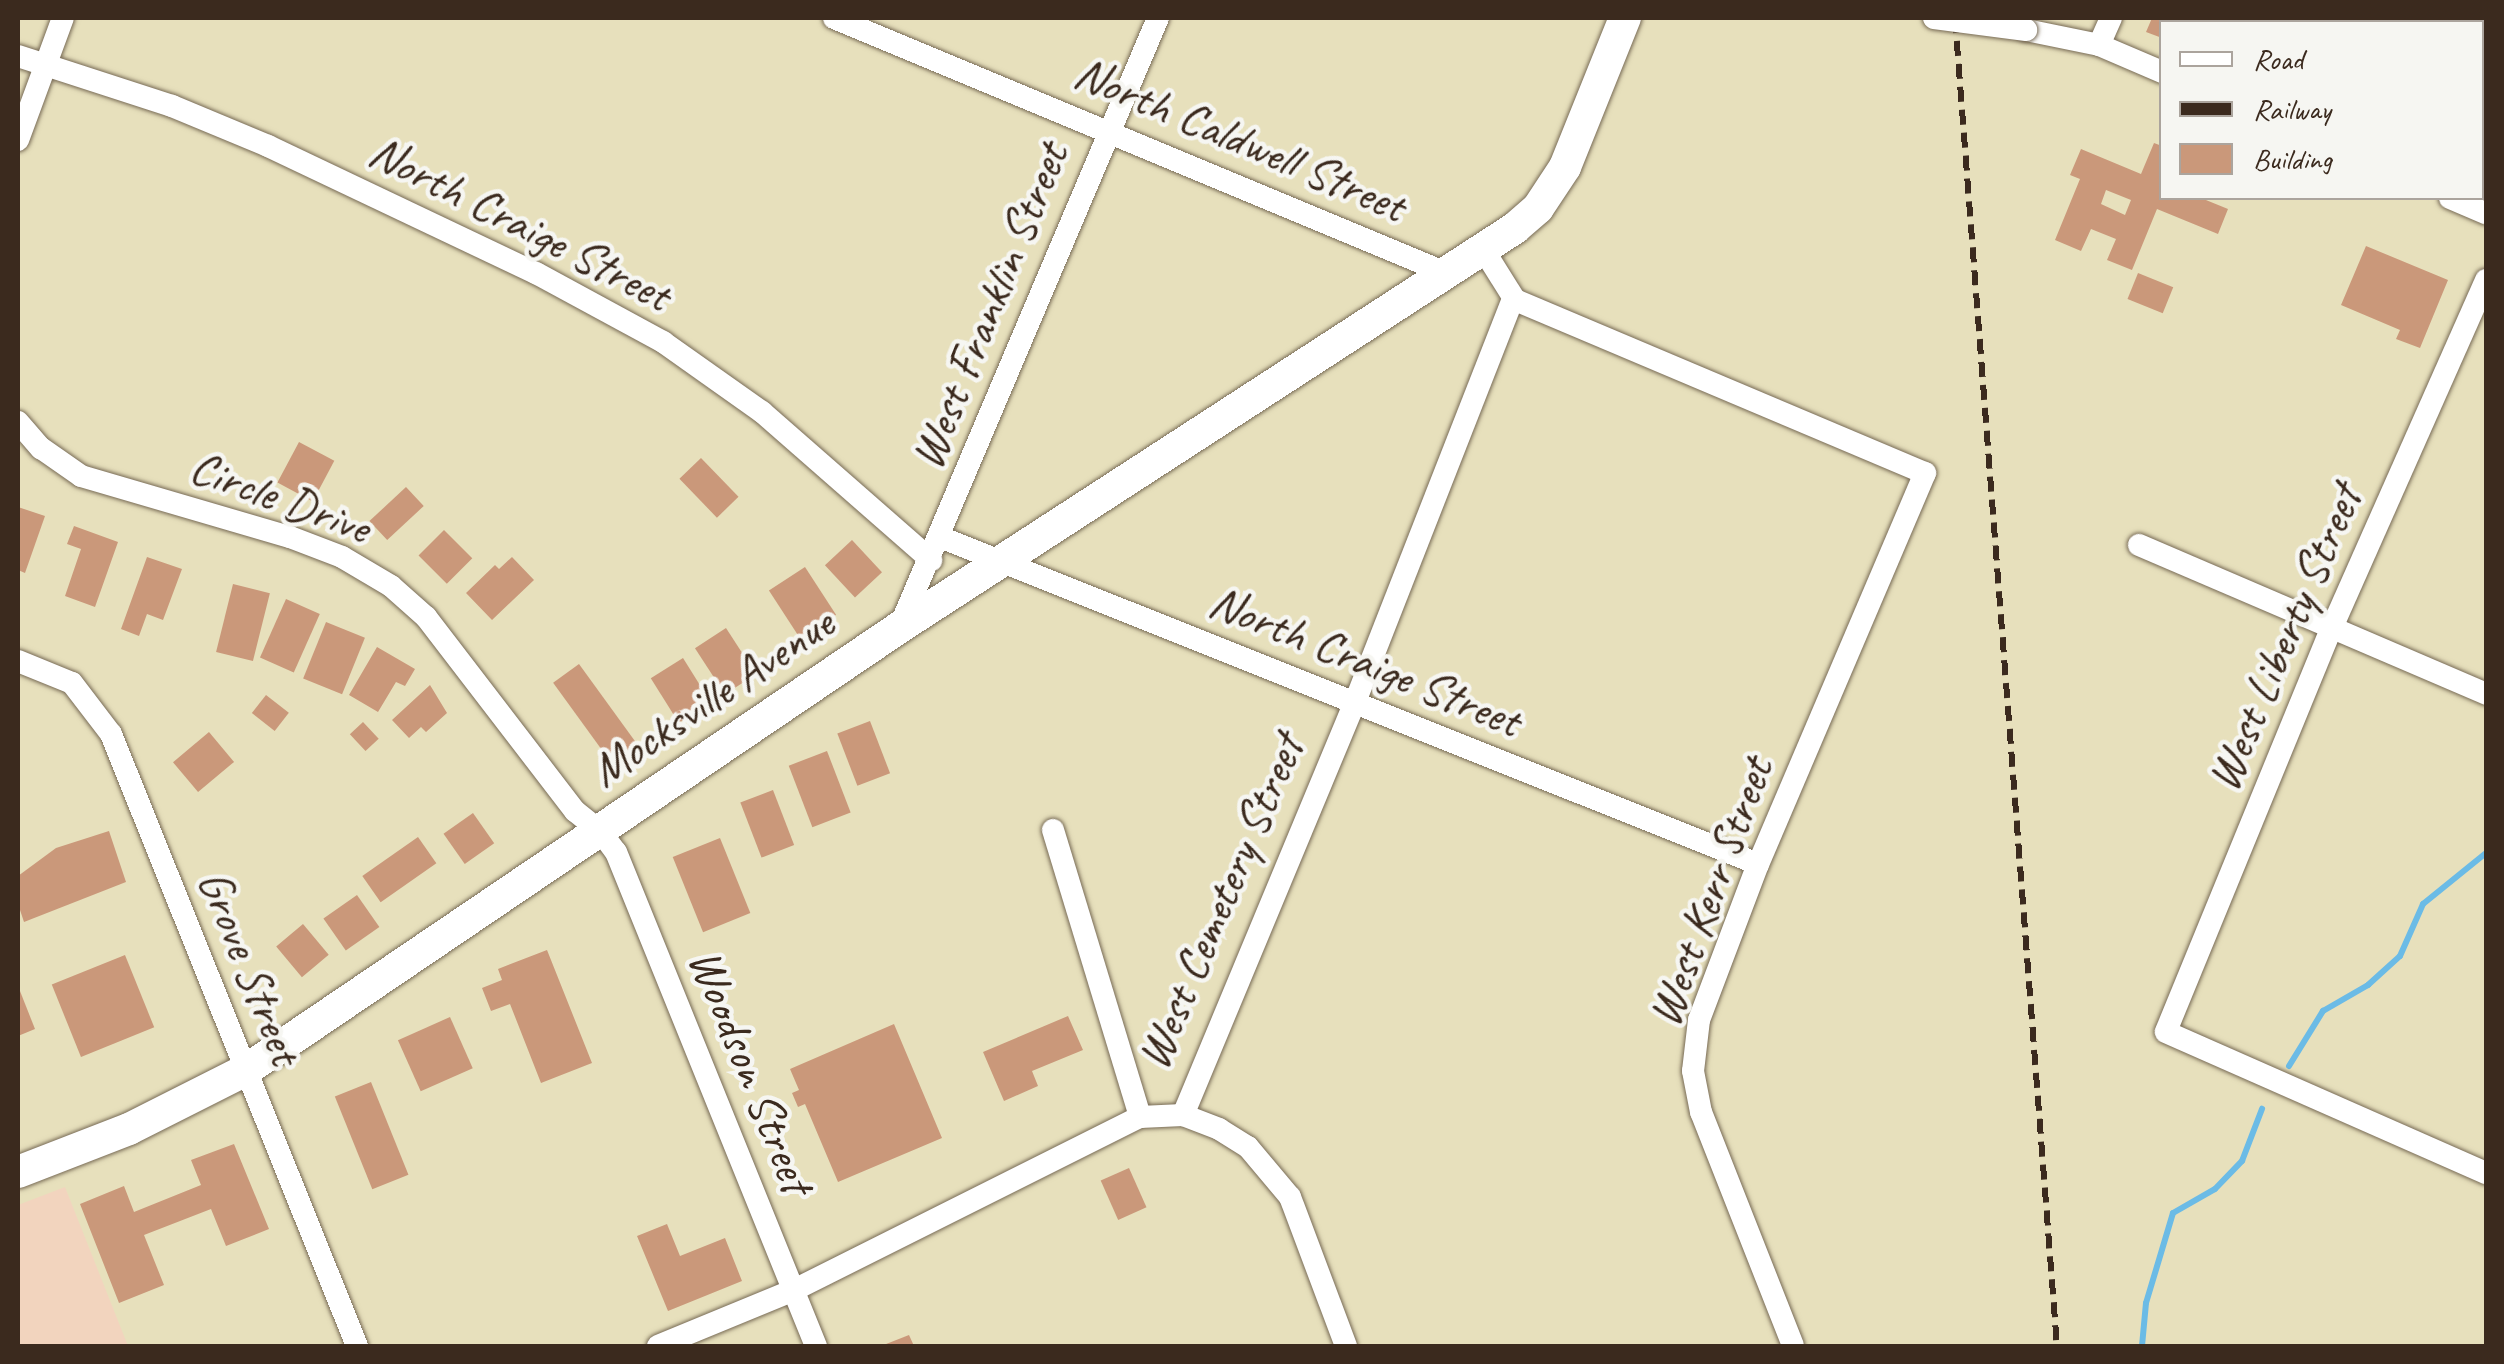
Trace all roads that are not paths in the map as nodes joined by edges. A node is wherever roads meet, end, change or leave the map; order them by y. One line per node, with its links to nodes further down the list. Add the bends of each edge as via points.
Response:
1 (63, 18): 9 (street)
2 (834, 18): 11 (street, North Caldwell Street)
3 (1158, 18): 11 (street, West Franklin Street)
4 (1625, 18): 15 (street, via 1556,183 1531,215)
5 (1934, 18): 7 (street, bridge)
6 (2111, 18): 7 (street)
7 (2099, 45): 10 (street)
8 (18, 56): 9 (street, North Craige Street)
9 (44, 66): 12 (street); 22 (street, North Craige Street, via 172,106 268,146 536,273 663,342 762,412)
10 (2159, 71)
11 (1108, 129): 16 (street, North Caldwell Street); 20 (street, West Franklin Street)
12 (18, 140)
13 (2455, 200): 14 (street)
14 (2486, 213)
15 (1483, 249): 16 (street); 18 (street)
16 (1446, 273): 23 (street, Mocksville Avenue)
17 (2486, 280): 25 (street, West Liberty Street)
18 (1512, 298): 28 (street, West Cemetery Street); 31 (street, West Kerr Street, via 1925,473)
19 (18, 422): 30 (street, Circle Drive, via 81,476 290,537 390,586 426,617 575,811)
20 (940, 537): 22 (street, West Franklin Street); 23 (street, North Craige Street)
21 (2139, 545): 25 (street)
22 (931, 560): 24 (street, West Franklin Street)
23 (1002, 562): 24 (street, Mocksville Avenue); 28 (street, North Craige Street)
24 (900, 627): 30 (street, Mocksville Avenue)
25 (2331, 628): 27 (street); 36 (street, West Liberty Street, via 2166,1032)
26 (18, 661): 32 (street, Grove Street, via 72,682 111,734)
27 (2486, 694)
28 (1355, 702): 31 (street, North Craige Street); 33 (street, West Cemetery Street)
29 (1053, 830): 34 (street)
30 (600, 831): 32 (street, Mocksville Avenue); 37 (street, Woodson Street, via 616,852)
31 (1758, 864): 42 (street, West Kerr Street, via 1699,1020 1692,1071 1701,1112)
32 (246, 1070): 35 (street, Mocksville Avenue, via 129,1129); 38 (street, Grove Street)
33 (1183, 1115): 34 (street, West Cemetery Street); 41 (street, via 1248,1147 1290,1198)
34 (1140, 1117): 37 (street, West Cemetery Street)
35 (18, 1172)
36 (2486, 1173)
37 (794, 1290): 39 (street, West Cemetery Street); 40 (street, Woodson Street)
38 (356, 1346)
39 (658, 1346)
40 (816, 1346)
41 (1346, 1346)
42 (1791, 1346)

